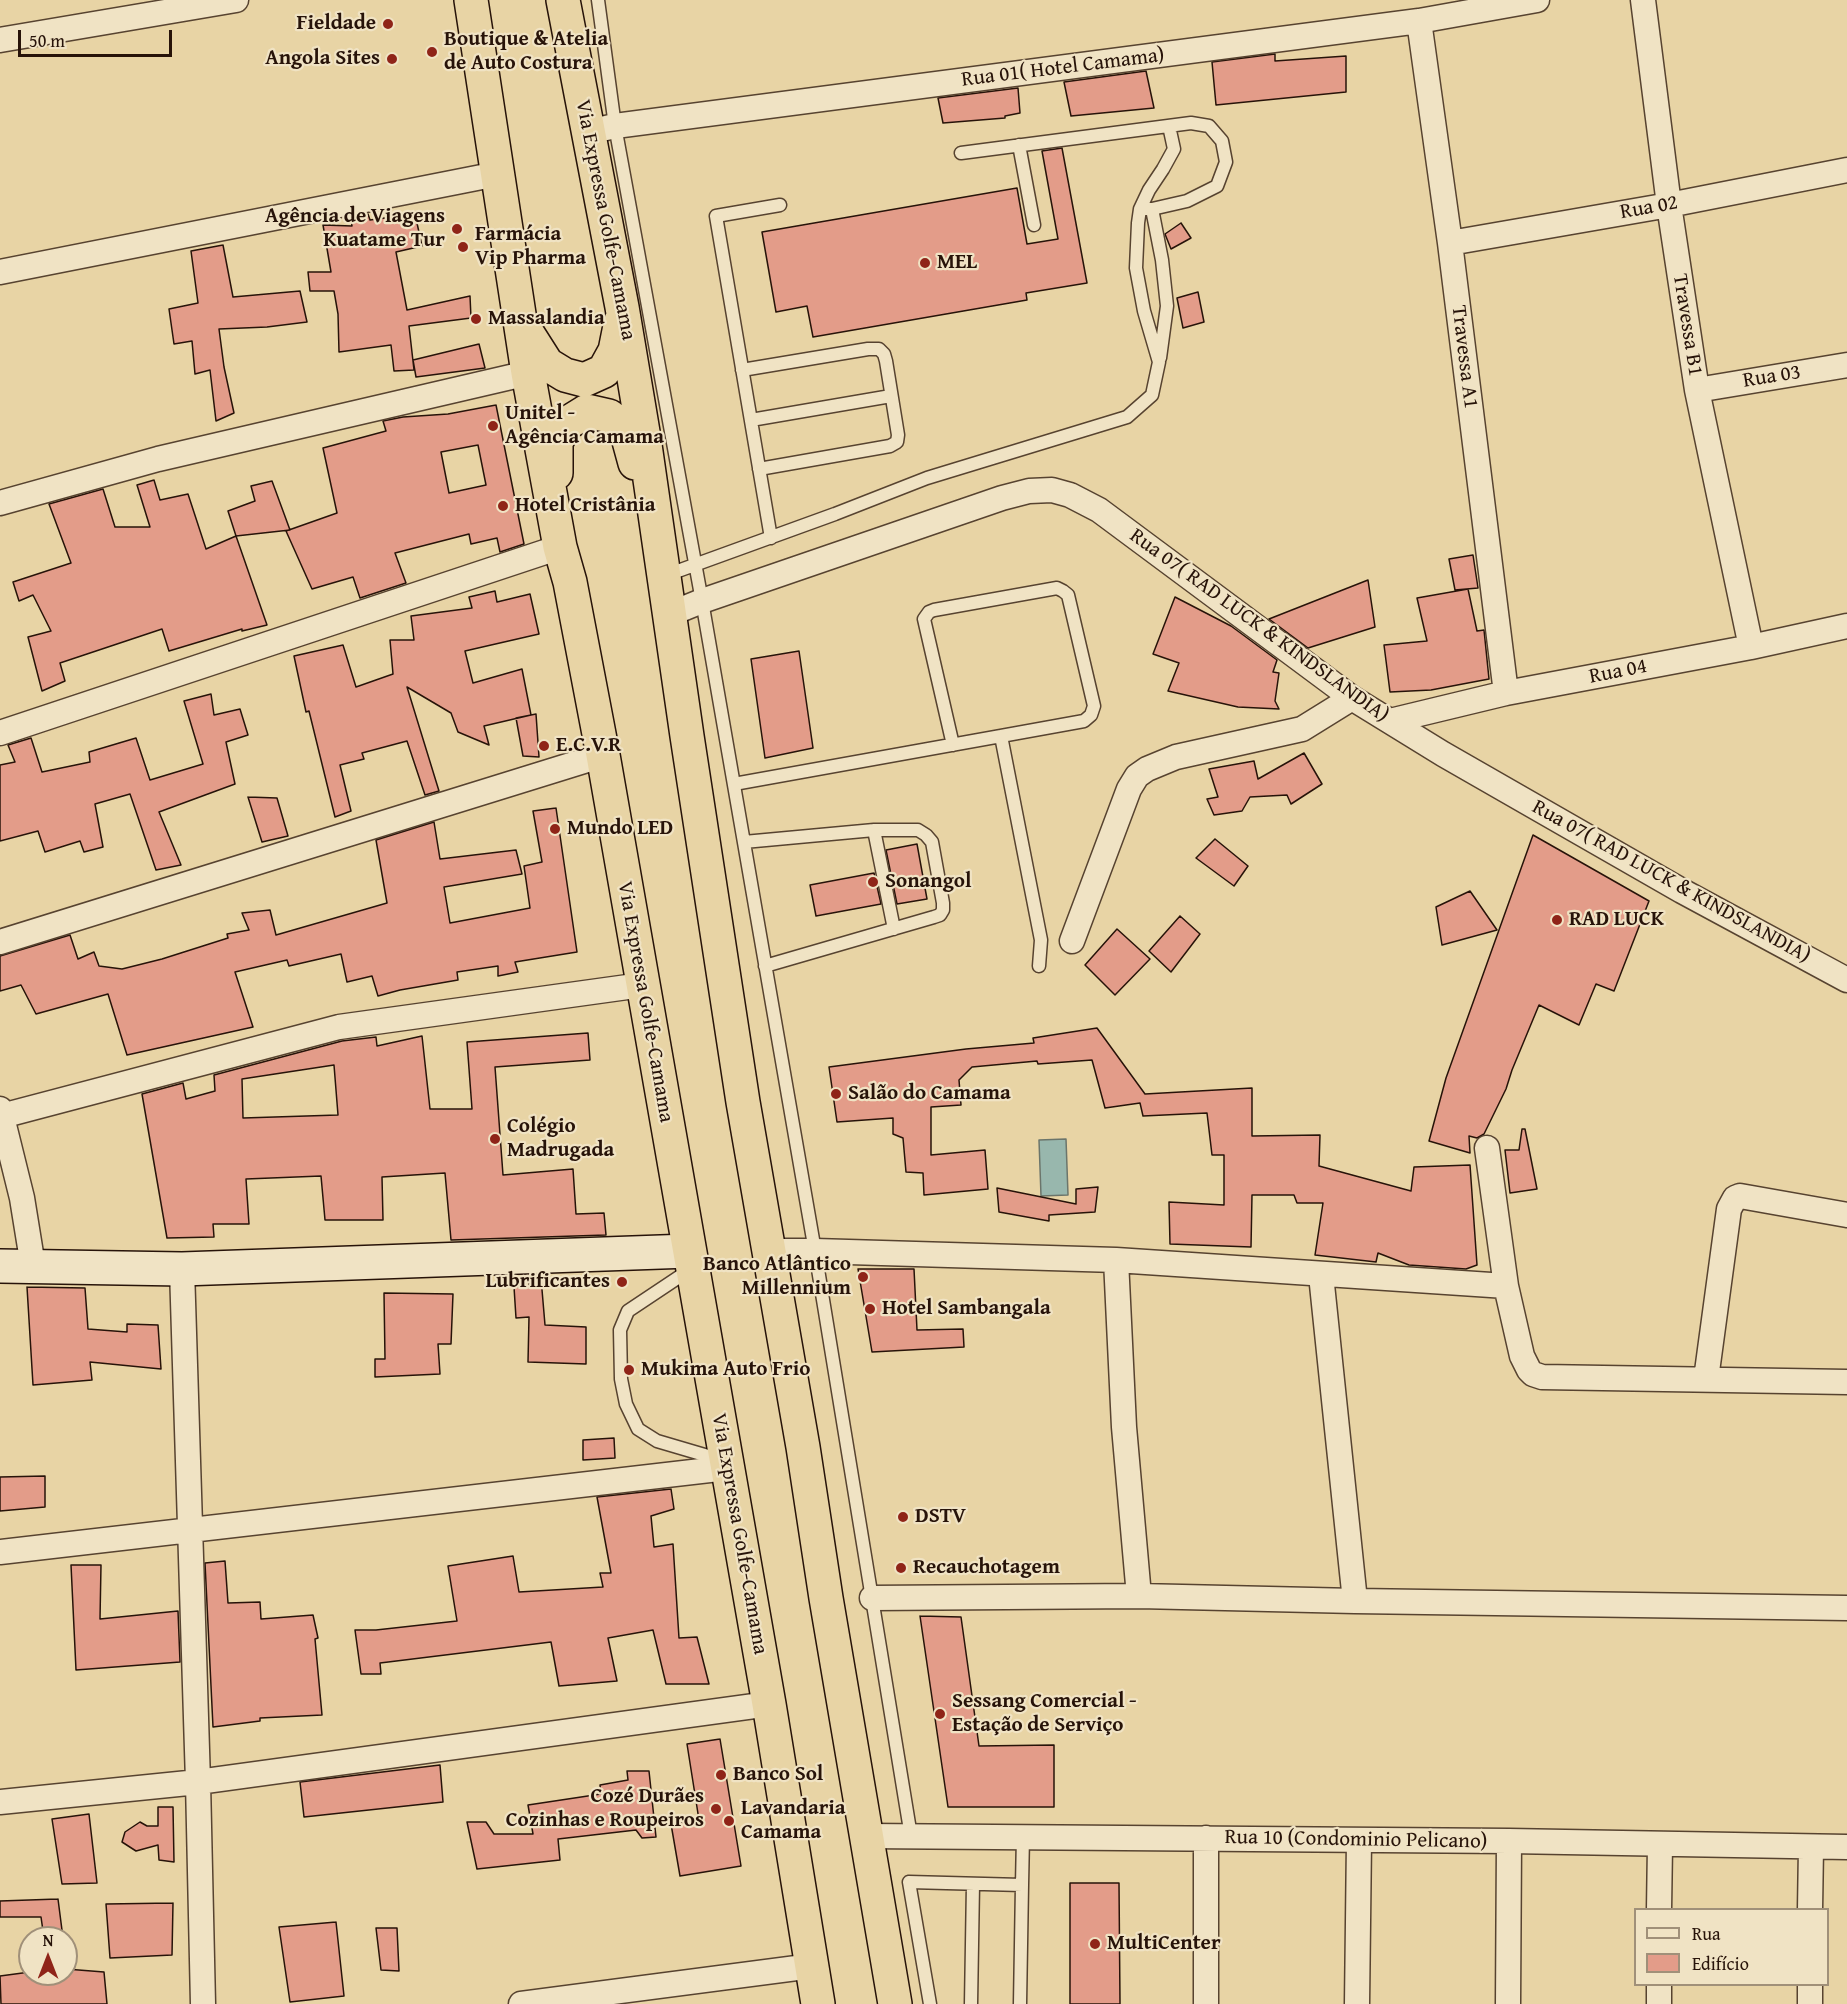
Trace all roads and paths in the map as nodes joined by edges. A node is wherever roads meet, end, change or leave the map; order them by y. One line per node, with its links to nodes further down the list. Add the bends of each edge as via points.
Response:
1 (236, 0): 8 (street)
2 (471, 0): 14 (highway, Via Expressa Golfe-Camama)
3 (563, 0): 10 (highway, Via Expressa Golfe-Camama)
4 (598, 0): 10 (lane)
5 (1537, 0): 7 (street, Rua 01( Hotel Camama))
6 (1643, 0): 16 (street, Travessa B1)
7 (1419, 21): 10 (street, Rua 01( Hotel Camama)); 19 (street, Travessa A1)
8 (0, 40)
9 (1169, 126): 11 (lane); 17 (lane, via 1174,149); 17 (lane, via 1209,126 1222,141 1226,162 1217,186 1187,201)
10 (601, 129): 21 (highway, Via Expressa Golfe-Camama); 34 (lane)
11 (1020, 145): 12 (lane); 18 (lane)
12 (961, 153)
13 (1847, 170): 16 (street, Rua 02)
14 (498, 174): 20 (street); 22 (highway, Via Expressa Golfe-Camama)
15 (780, 205): 25 (lane, via 716,216)
16 (1668, 205): 19 (street, Rua 02); 27 (street, Travessa B1)
17 (1146, 209): 23 (lane, via 1162,260 1167,306); 23 (lane, via 1136,268)
18 (1034, 225)
19 (1450, 243): 41 (street, Travessa A1)
20 (0, 272)
21 (622, 307): 22 (highway, via 615,351 603,371 584,380 547,364); 35 (highway, Via Expressa Golfe-Camama)
22 (518, 315): 26 (highway, Via Expressa Golfe-Camama)
23 (1159, 362): 32 (lane, via 1152,395 1127,417 927,478)
24 (1847, 365): 27 (street, Rua 03)
25 (742, 370): 28 (lane, via 879,350 886,361); 29 (lane)
26 (528, 373): 31 (street, via 158,459); 33 (highway, Via Expressa Golfe-Camama)
27 (1697, 390): 40 (street, Travessa B1)
28 (891, 396): 29 (lane); 30 (lane, via 898,435 897,442 890,446)
29 (750, 420): 30 (lane)
30 (759, 469): 32 (lane)
31 (0, 503)
32 (771, 538): 34 (lane)
33 (561, 547): 36 (highway, Via Expressa Golfe-Camama); 44 (street)
34 (695, 565): 35 (lane); 37 (lane)
35 (664, 574): 36 (highway, via 626,430 609,416 587,411 566,424 556,442 554,465); 38 (highway, Via Expressa Golfe-Camama)
36 (570, 582): 47 (highway, Via Expressa Golfe-Camama)
37 (702, 600): 38 (street, Rua 07( RAD LUCK & KINDSLANDIA)); 42 (street, Rua 07( RAD LUCK & KINDSLANDIA), via 1002,498 1052,490 1099,510); 48 (lane)
38 (670, 614): 61 (highway, Via Expressa Golfe-Camama, via 743,1102)
39 (1847, 626): 40 (street, Rua 04)
40 (1751, 647): 41 (street, Rua 04)
41 (1506, 693): 43 (street, Rua 04)
42 (1352, 698): 43 (street, Rua 07( RAD LUCK & KINDSLANDIA)); 52 (street, via 1297,731 1176,757 1137,776)
43 (1390, 722): 56 (street, Rua 07( RAD LUCK & KINDSLANDIA), via 1682,891)
44 (0, 733)
45 (1001, 736): 46 (lane); 46 (lane, via 1084,721 1091,715 1094,706 1068,595 1057,588 934,610 924,619); 55 (lane, via 1041,940)
46 (953, 745): 48 (lane)
47 (603, 755): 53 (street); 57 (highway, Via Expressa Golfe-Camama)
48 (734, 784): 50 (lane)
49 (874, 830): 50 (lane); 51 (lane); 51 (lane, via 918,830 932,842 943,910 940,915)
50 (744, 842): 54 (lane)
51 (894, 929): 54 (lane)
52 (1072, 941)
53 (0, 942)
54 (765, 966): 62 (lane)
55 (1040, 966)
56 (1847, 980)
57 (642, 985): 58 (street, via 339,1027); 63 (highway, Via Expressa Golfe-Camama)
58 (1, 1112): 66 (street, via 22,1198)
59 (1487, 1148): 69 (street)
60 (1847, 1215): 70 (street, via 1735,1198 1730,1209)
61 (770, 1251): 62 (street); 82 (highway, Via Expressa Golfe-Camama)
62 (814, 1251): 64 (street); 76 (lane)
63 (690, 1260): 67 (street); 72 (highway, Via Expressa Golfe-Camama); 72 (lane, via 628,1311 620,1329 621,1379 626,1404 638,1429 657,1441)
64 (1116, 1260): 68 (street); 75 (street, via 1124,1427)
65 (0, 1266): 66 (street)
66 (33, 1266): 67 (street)
67 (182, 1269): 73 (street)
68 (1321, 1275): 69 (street); 77 (street)
69 (1506, 1286): 70 (street, via 1522,1356 1533,1374)
70 (1706, 1379): 71 (street)
71 (1847, 1382)
72 (726, 1465): 73 (street); 79 (highway, Via Expressa Golfe-Camama)
73 (189, 1529): 74 (street); 80 (street)
74 (0, 1552)
75 (1139, 1596): 76 (street); 77 (street)
76 (872, 1598): 83 (lane)
77 (1354, 1601): 78 (street)
78 (1847, 1608)
79 (769, 1704): 80 (street); 95 (highway, Via Expressa Golfe-Camama)
80 (198, 1782): 81 (street); 98 (street)
81 (0, 1802)
82 (866, 1836): 83 (street, Rua 10 (Condominio Pelicano)); 101 (highway, Via Expressa Golfe-Camama)
83 (911, 1836): 84 (street, Rua 10 (Condominio Pelicano))
84 (1023, 1836): 85 (street, Rua 10 (Condominio Pelicano)); 92 (lane)
85 (1206, 1838): 86 (street, Rua 10 (Condominio Pelicano)); 105 (street)
86 (1359, 1840): 87 (street, Rua 10 (Condominio Pelicano)); 106 (street)
87 (1509, 1841): 88 (street, Rua 10 (Condominio Pelicano)); 107 (street)
88 (1660, 1845): 89 (street, Rua 10 (Condominio Pelicano)); 93 (street)
89 (1811, 1847): 90 (street, Rua 10 (Condominio Pelicano)); 94 (street)
90 (1847, 1847)
91 (973, 1884): 92 (lane); 102 (lane, via 909,1882); 103 (lane)
92 (1022, 1885): 104 (lane)
93 (1659, 1908)
94 (1810, 1908)
95 (812, 1965): 99 (street); 100 (highway, Via Expressa Golfe-Camama)
96 (1659, 1986): 108 (street)
97 (1810, 1986): 109 (street)
98 (203, 2004)
99 (521, 2004)
100 (818, 2004)
101 (895, 2004)
102 (930, 2004)
103 (971, 2004)
104 (1020, 2004)
105 (1206, 2004)
106 (1357, 2004)
107 (1508, 2004)
108 (1659, 2004)
109 (1810, 2004)

